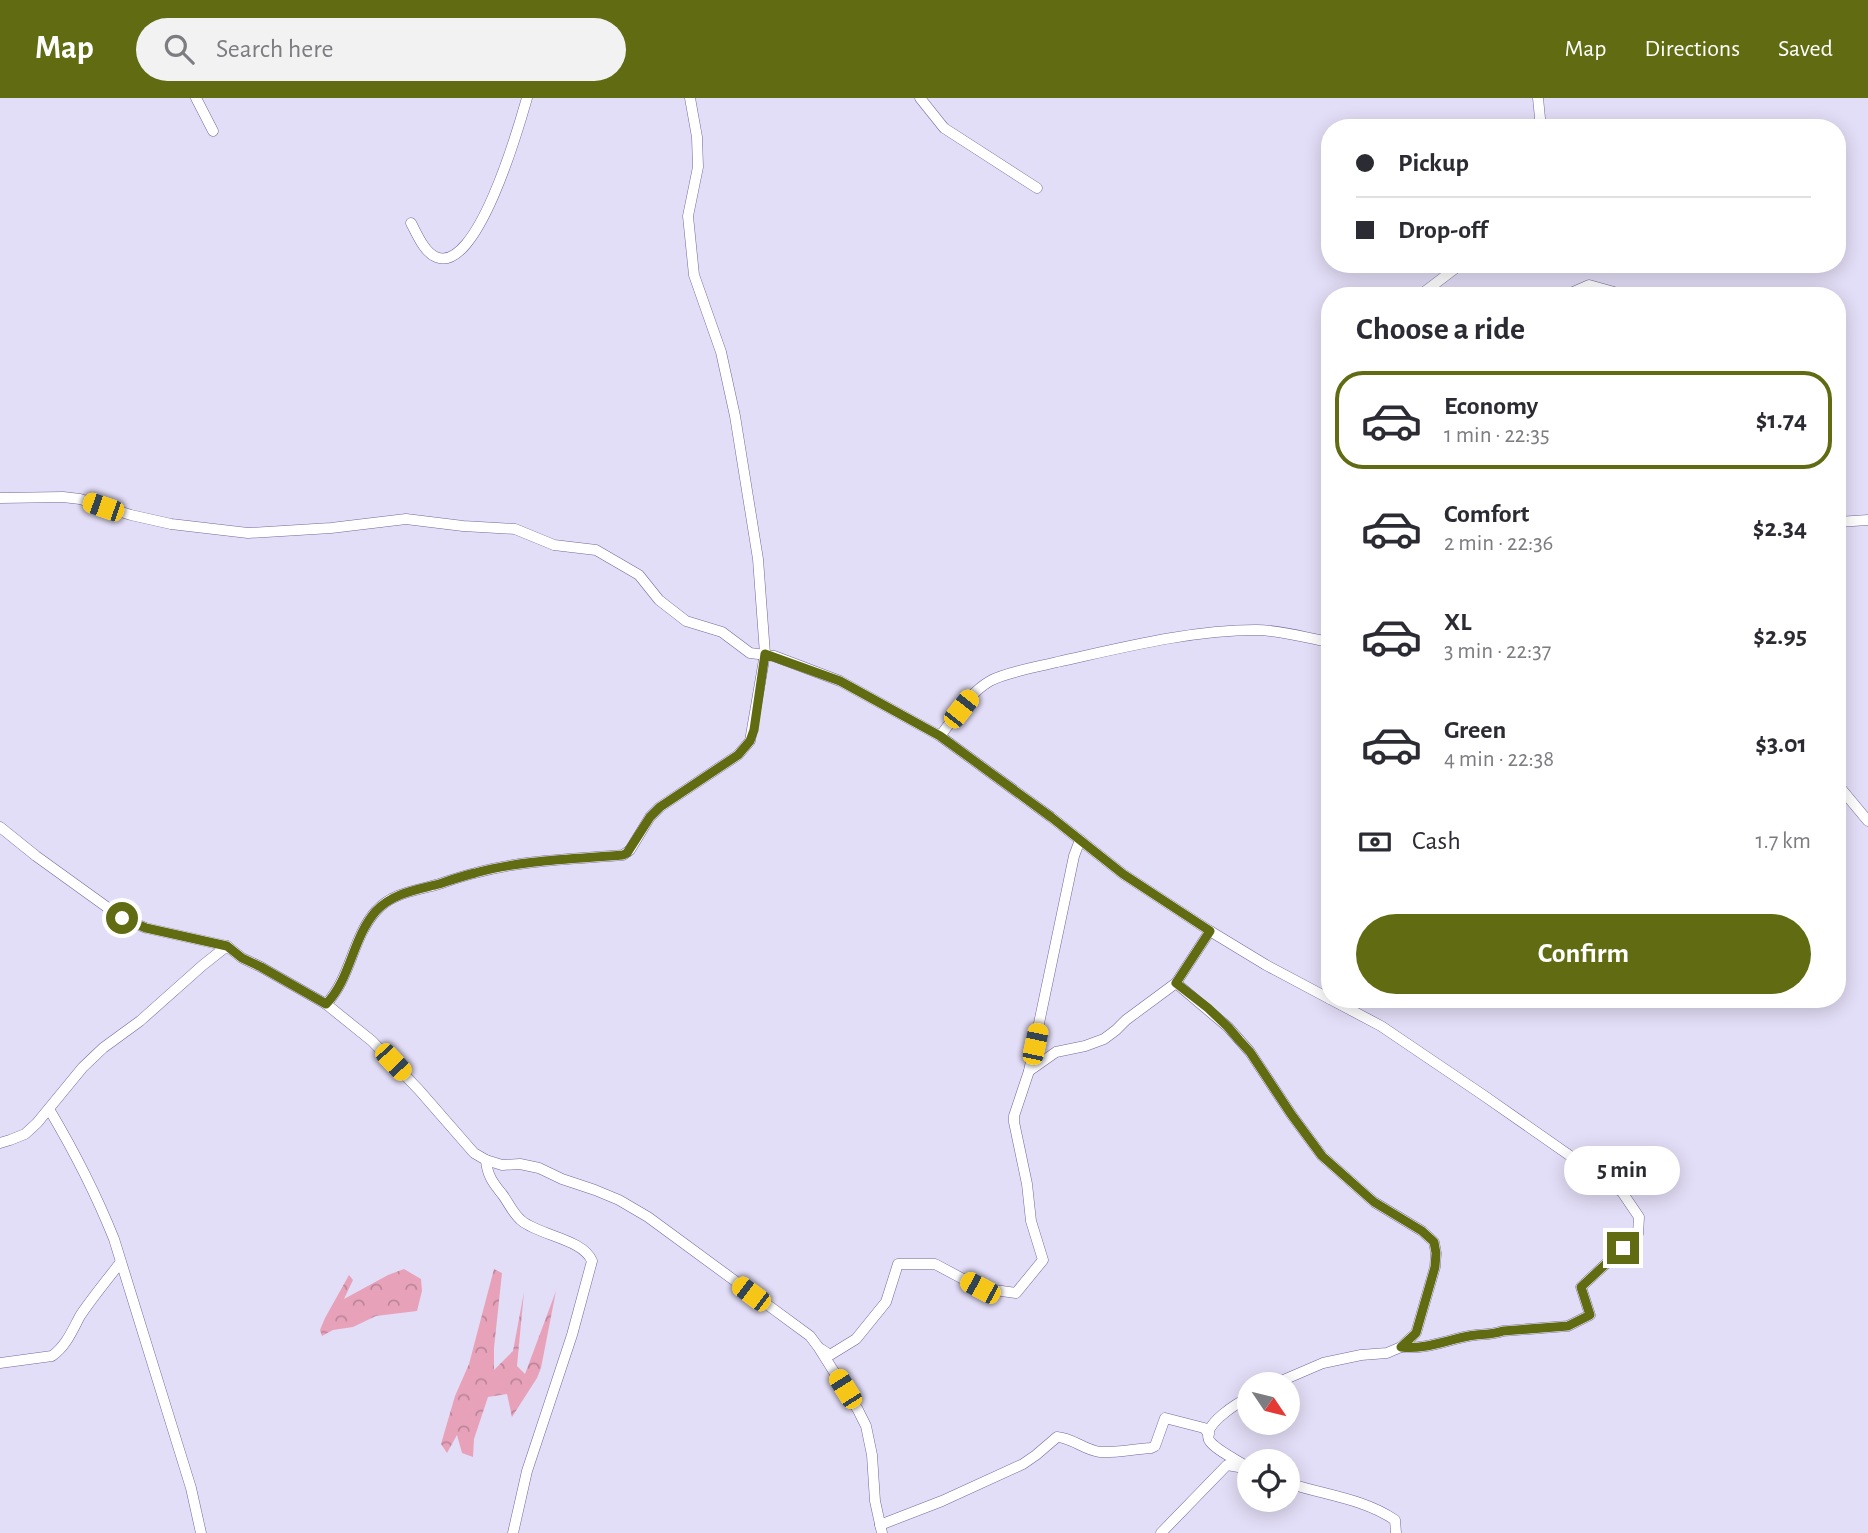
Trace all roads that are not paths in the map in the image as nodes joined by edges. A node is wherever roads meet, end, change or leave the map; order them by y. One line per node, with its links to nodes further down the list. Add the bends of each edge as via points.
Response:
1 (196, 98): 7 (street)
2 (527, 98): 9 (street, via 496,191 458,254 439,259 430,254)
3 (690, 98): 16 (street, via 698,167 688,216 694,275 721,352 735,416 758,559)
4 (920, 98): 8 (street, via 944,128)
5 (1538, 98): 6 (street)
6 (1541, 119)
7 (213, 131)
8 (1037, 188)
9 (411, 223)
10 (1449, 273): 11 (street)
11 (1431, 287)
12 (0, 498): 16 (street, via 80,499 170,524 248,533 406,519 515,529 554,545 596,550 639,575 659,600 686,621 722,632 750,653)
13 (1868, 520): 14 (street)
14 (1846, 521)
15 (1321, 641): 17 (street, via 1257,630 1200,634 1038,667 982,686)
16 (765, 654): 17 (street, via 840,681); 26 (street, via 750,741 738,755 660,807 627,853 476,872 393,898 375,912 361,932 339,986)
17 (940, 736): 21 (street)
18 (1846, 795): 19 (street)
19 (1868, 821)
20 (0, 827): 23 (street, via 122,918)
21 (1080, 840): 22 (street); 28 (street)
22 (1210, 931): 24 (street); 25 (street)
23 (227, 946): 26 (street); 29 (street, via 83,1066)
24 (1176, 983): 28 (street, via 1104,1039 1056,1052); 33 (street, via 1250,1052 1322,1156 1374,1202 1434,1242 1435,1267 1416,1333)
25 (1321, 994)
26 (326, 1004): 31 (street, via 379,1048 458,1137)
27 (1347, 1008): 33 (street, via 1381,1026 1622,1192 1639,1217 1638,1234 1581,1287 1590,1315 1568,1326)
28 (1029, 1071): 34 (street, via 1014,1122 1031,1221 1043,1260 1016,1293 980,1288 935,1264 898,1264 886,1302 856,1339 831,1355)
29 (49, 1109): 30 (street, via 25,1134); 32 (street, via 78,1157)
30 (0, 1143)
31 (486, 1160): 34 (street, via 539,1168 620,1200 800,1327); 44 (street, via 491,1180 523,1222 576,1246 592,1262 527,1471)
32 (120, 1263): 35 (street, via 56,1353); 43 (street)
33 (1401, 1347): 36 (street, via 1323,1363)
34 (820, 1348): 42 (street, via 866,1426)
35 (0, 1363)
36 (1300, 1373)
37 (1237, 1405): 38 (street, via 1213,1424)
38 (1209, 1434): 39 (street, via 1217,1448); 42 (street, via 1204,1428 1165,1418 1151,1448 1100,1452 1057,1437 1023,1464)
39 (1237, 1460)
40 (1237, 1466): 45 (street, via 1227,1465)
41 (1300, 1487): 46 (street, via 1382,1511 1395,1520)
42 (881, 1529)
43 (201, 1533)
44 (513, 1533)
45 (1161, 1533)
46 (1396, 1533)

